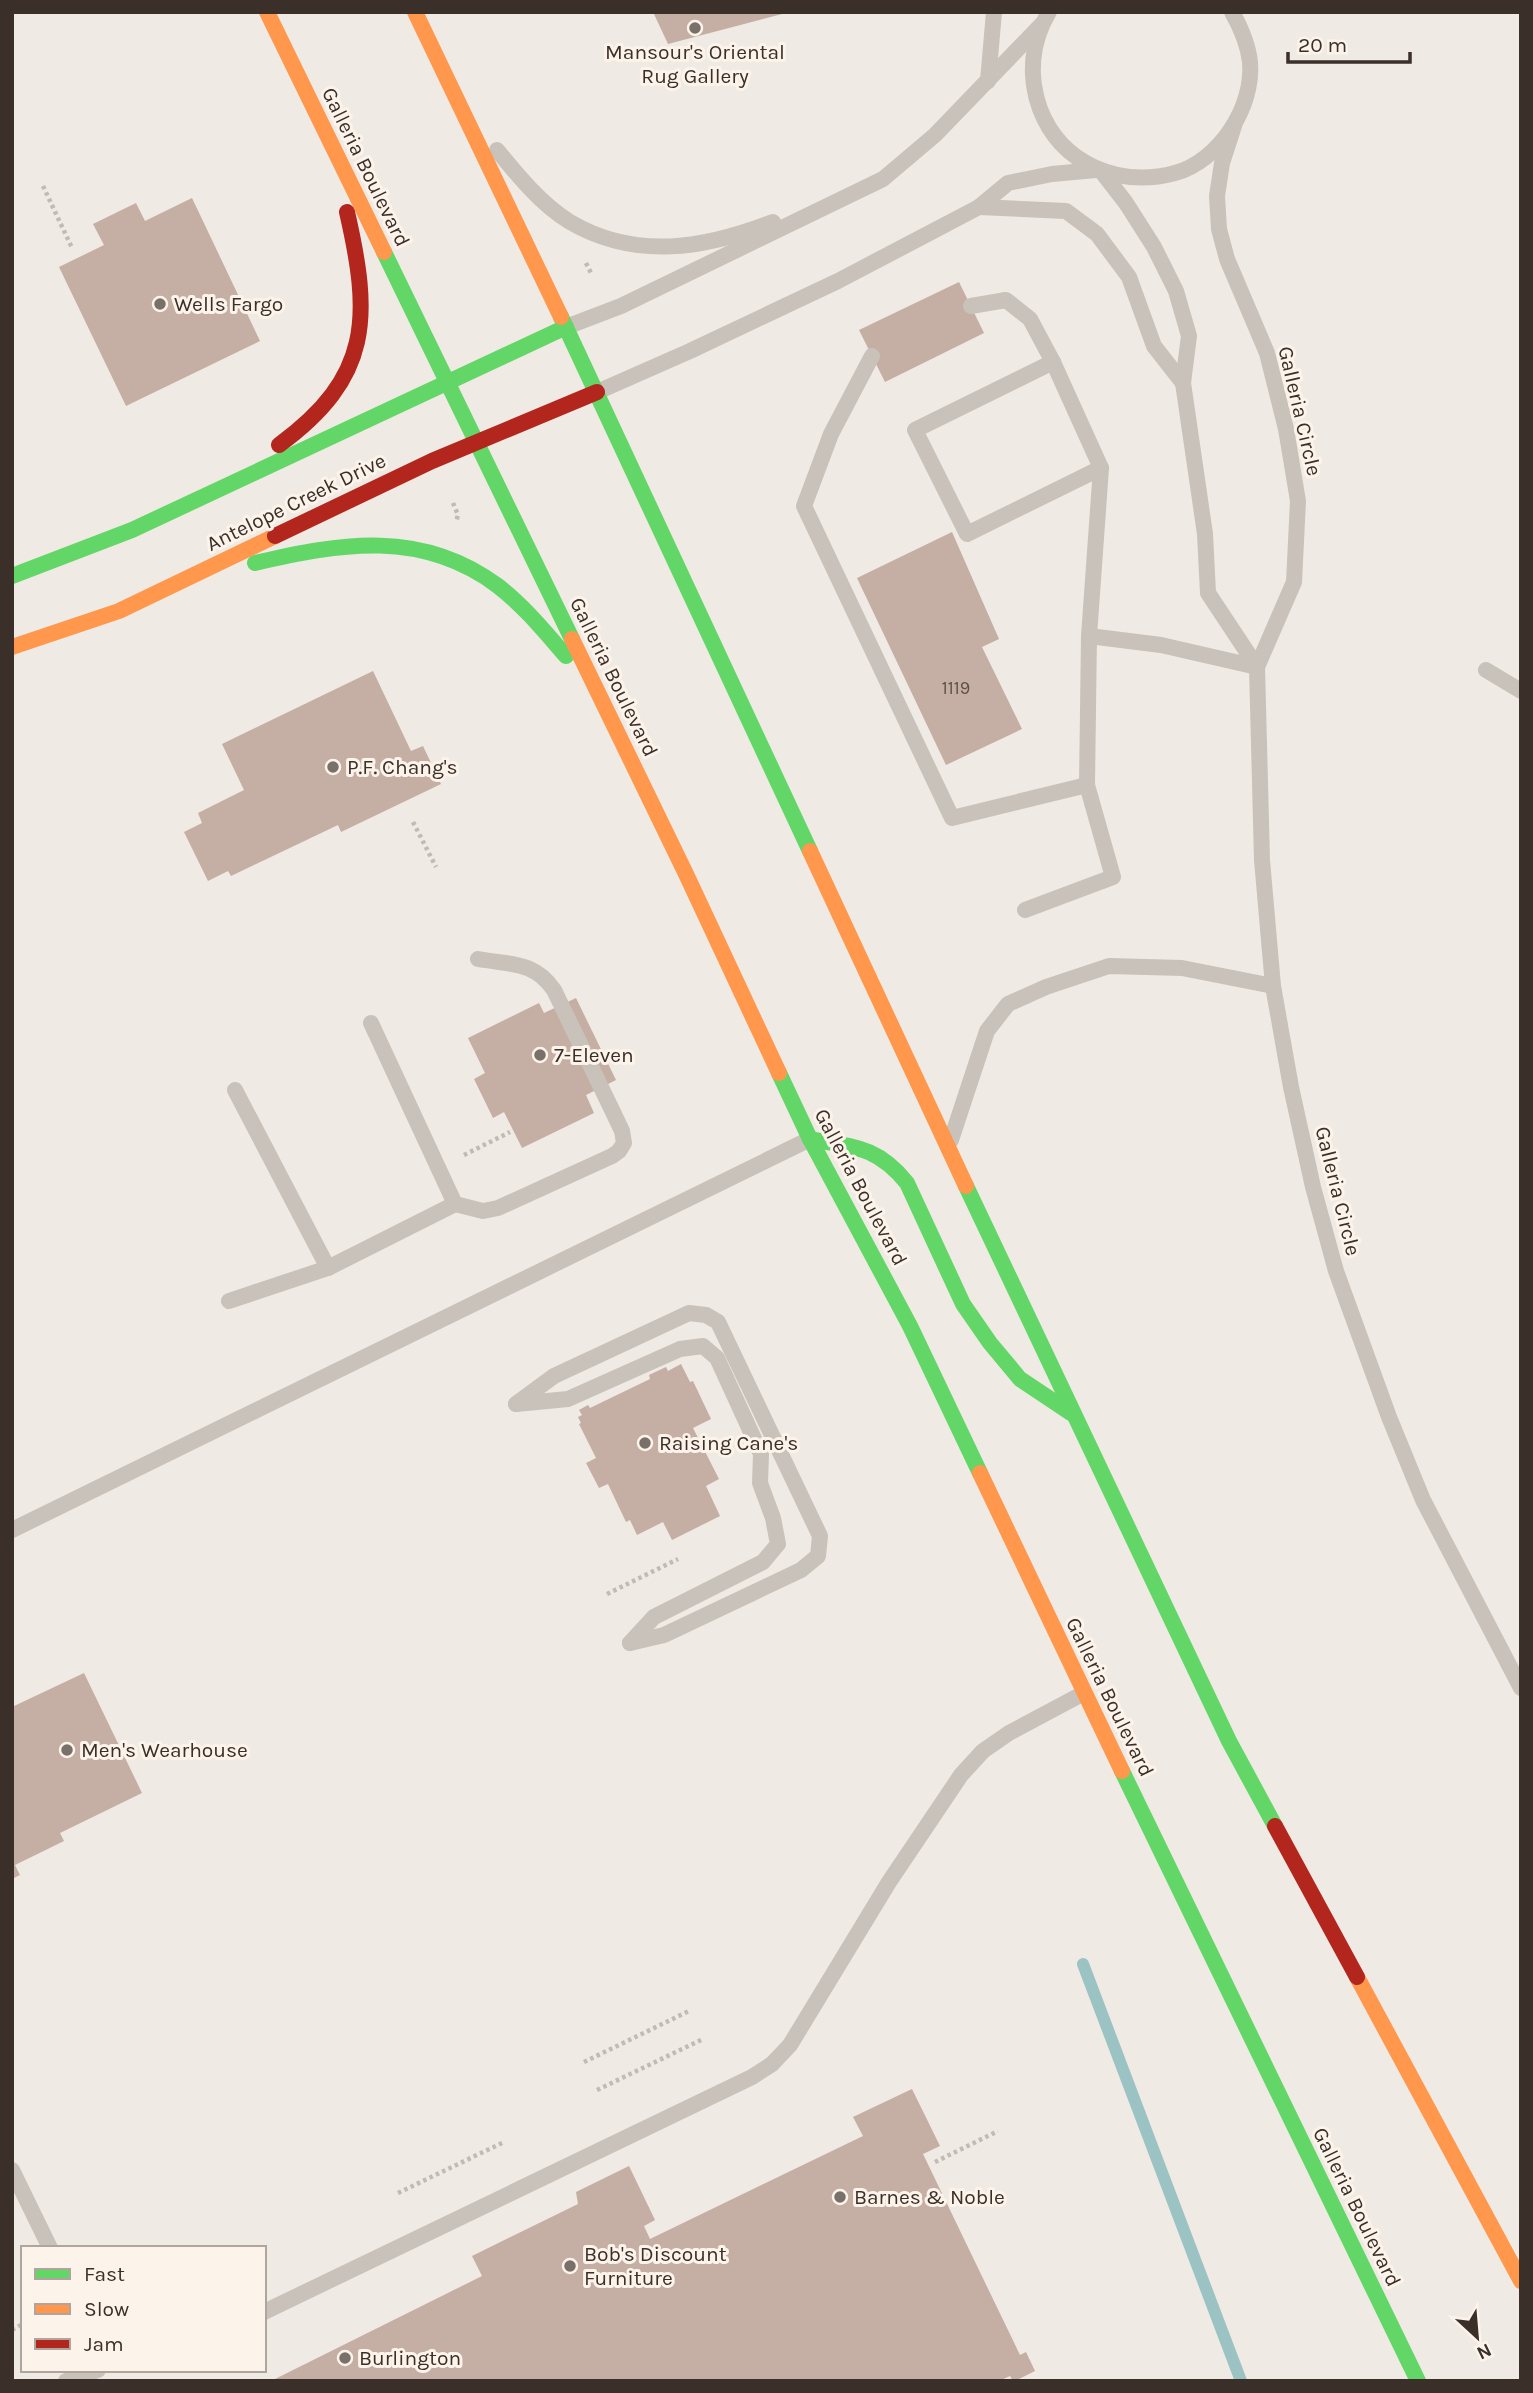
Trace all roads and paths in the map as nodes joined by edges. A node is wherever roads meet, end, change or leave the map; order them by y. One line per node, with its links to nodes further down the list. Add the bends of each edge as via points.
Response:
1 (268, 12): 8 (main road, Galleria Boulevard)
2 (415, 12): 7 (main road)
3 (994, 12): 6 (lane)
4 (1233, 12): 9 (lane, via 1244,32 1250,64 1247,96)
5 (1045, 19): 6 (lane); 10 (lane, via 1032,58 1034,92 1046,124 1067,151)
6 (988, 81): 11 (lane)
7 (452, 89): 11 (lane, via 516,173 555,211 598,234 642,246 701,244 742,234); 16 (main road)
8 (322, 122): 19 (main road, Galleria Boulevard); 24 (main road, via 361,281 363,306 348,372 330,401 294,434)
9 (1234, 125): 10 (lane, via 1210,154 1177,173 1139,179); 29 (lane, Galleria Circle, via 1217,196 1219,229 1267,353 1298,501 1294,582)
10 (1099, 171): 13 (lane, via 1008,183); 20 (lane, via 1126,203 1176,291 1189,336)
11 (883, 179): 16 (lane, via 621,306)
12 (43, 186): 14 (path)
13 (979, 207): 20 (lane, via 1066,211 1097,234 1129,277 1154,346); 21 (lane, via 838,281)
14 (72, 248)
15 (971, 306): 18 (lane, via 1006,300 1030,319)
16 (566, 327): 19 (main road, Antelope Creek Drive); 21 (main road)
17 (872, 356): 33 (lane, via 831,434 804,506 952,818)
18 (1052, 362): 23 (lane); 23 (lane, via 915,430 967,534)
19 (447, 382): 22 (main road, Galleria Boulevard); 24 (main road, Antelope Creek Drive)
20 (1183, 383): 29 (lane, via 1205,534 1208,593)
21 (597, 392): 22 (main road, Antelope Creek Drive); 43 (main road)
22 (477, 443): 26 (main road, Antelope Creek Drive); 32 (main road, Galleria Boulevard)
23 (1101, 468): 27 (lane)
24 (202, 499): 25 (main road, Antelope Creek Drive)
25 (12, 576)
26 (172, 585): 28 (main road, Antelope Creek Drive, via 118,611); 32 (main road, via 315,549 388,545 424,549 471,568 516,600 547,631)
27 (1089, 636): 29 (lane, via 1161,645); 33 (lane)
28 (12, 647)
29 (1256, 667): 38 (lane, Galleria Circle, via 1262,860)
30 (1486, 670): 31 (lane)
31 (1521, 691)
32 (608, 714): 42 (main road, Galleria Boulevard)
33 (1087, 785): 36 (lane, via 1113,877)
34 (413, 822): 35 (path)
35 (436, 867)
36 (1025, 910)
37 (478, 960): 45 (lane, via 525,967 546,979 607,1099 624,1143 612,1156 498,1208 483,1211)
38 (1273, 986): 43 (lane, via 1182,968 1109,966 1008,1004 986,1031); 53 (lane, Galleria Circle, via 1312,1187 1345,1296 1423,1500)
39 (370, 1023): 44 (lane)
40 (236, 1090): 46 (lane)
41 (510, 1132): 44 (path)
42 (810, 1139): 49 (main road, via 866,1149 893,1166 907,1183 963,1304 990,1343 1020,1379); 50 (lane); 54 (main road, Galleria Boulevard, via 910,1326)
43 (948, 1149): 49 (main road)
44 (439, 1167): 45 (lane)
45 (455, 1204): 46 (lane)
46 (328, 1268): 47 (lane)
47 (229, 1301)
48 (516, 1404): 48 (lane, via 554,1376 689,1313 706,1315 718,1322 820,1536 818,1556 801,1570 664,1635 630,1643 654,1617 763,1563 778,1544 774,1518 760,1483 761,1454 717,1358 703,1346 680,1349 568,1399)
49 (1073, 1414): 65 (main road, via 1229,1741)
50 (12, 1530)
51 (678, 1559): 52 (path)
52 (607, 1594)
53 (1521, 1688)
54 (1084, 1693): 66 (lane, via 1009,1733 983,1751 961,1775 888,1882 790,2045 772,2064); 69 (main road, Galleria Boulevard)
55 (689, 2011): 57 (path)
56 (703, 2039): 58 (path)
57 (584, 2062)
58 (597, 2090)
59 (998, 2132): 61 (path)
60 (504, 2142): 63 (path)
61 (935, 2162)
62 (12, 2170): 64 (lane)
63 (398, 2193)
64 (49, 2246)
65 (1521, 2281)
66 (266, 2311)
67 (93, 2372): 68 (lane)
68 (66, 2381)
69 (1418, 2381)

